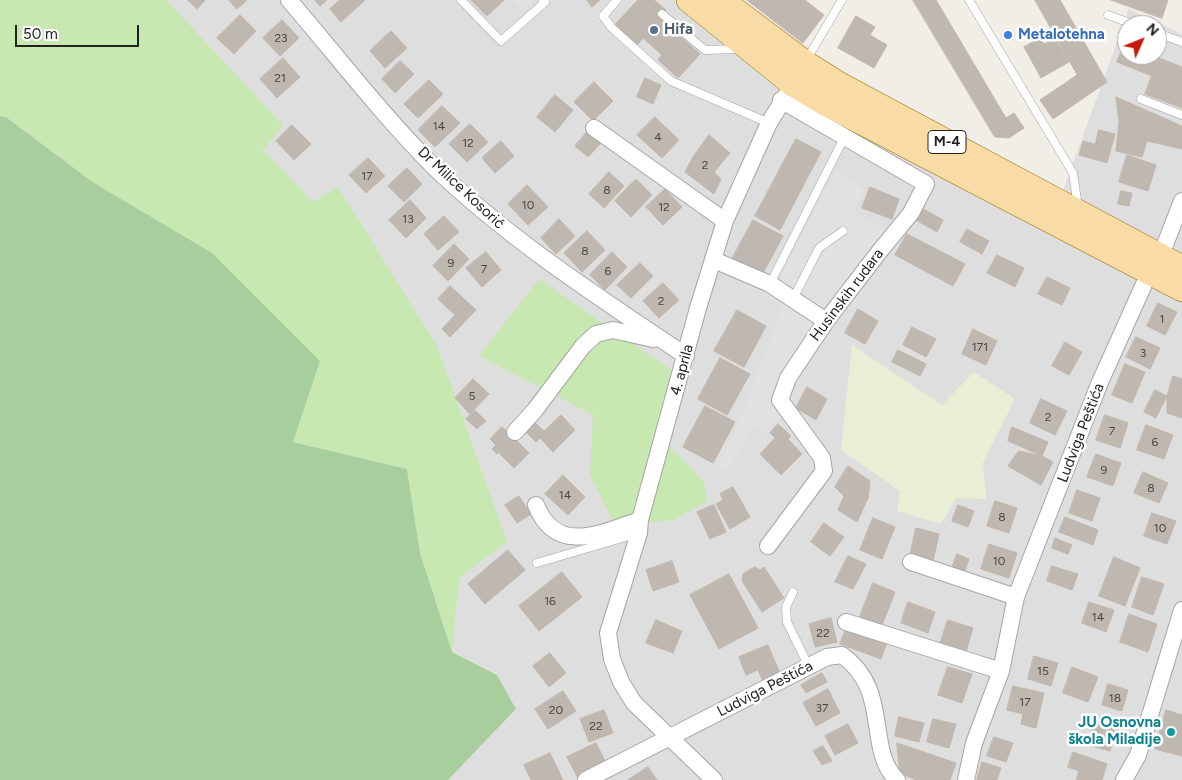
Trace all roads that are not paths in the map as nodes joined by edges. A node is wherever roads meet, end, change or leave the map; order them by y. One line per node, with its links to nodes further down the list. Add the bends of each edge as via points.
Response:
1 (288, 0): 31 (street, Dr Milice Kosorić, via 394,123 478,207 509,234)
2 (461, 0): 3 (lane, via 501,41 545,2)
3 (543, 0)
4 (617, 0): 18 (lane, via 603,16 671,81)
5 (689, 0): 14 (main road, Husinskih rudara / M-4)
6 (721, 0): 15 (main road, Husinskih rudara / M-4)
7 (842, 0): 15 (lane)
8 (970, 0): 22 (lane, via 1073,173)
9 (662, 14): 14 (lane, via 705,50)
10 (1108, 15): 11 (lane)
11 (1117, 18)
12 (1167, 37): 13 (lane)
13 (1182, 42)
14 (751, 48): 15 (main road, Husinskih rudara / M-4)
15 (793, 82): 18 (street, 4. aprila); 20 (street, Husinskih rudara); 22 (main road, Husinskih rudara / M-4); 26 (main road, Husinskih rudara / M-4, via 827,104)
16 (1140, 99): 17 (lane)
17 (1182, 115)
18 (769, 123): 23 (street, 4. aprila)
19 (594, 128): 23 (street)
20 (845, 136): 27 (lane); 30 (street, Husinskih rudara, via 926,184 911,213)
21 (1182, 201): 26 (street, Ludviga Peštića)
22 (1079, 214): 26 (main road, Husinskih rudara / M-4)
23 (725, 221): 25 (street, 4. aprila)
24 (843, 230): 29 (lane, via 819,248)
25 (714, 260): 27 (street); 32 (street, 4. aprila)
26 (1166, 266): 28 (main road, Husinskih rudara / M-4); 40 (street, Ludviga Peštića, via 1145,282 1100,382)
27 (770, 284): 29 (street)
28 (1182, 289)
29 (793, 299): 30 (street)
30 (826, 321): 36 (street, Husinskih rudara, via 788,378 780,400 822,458 824,471)
31 (664, 342): 32 (street, Dr Milice Kosorić); 33 (street, Dr Milice Kosorić, via 613,330 596,334)
32 (686, 356): 35 (street, 4. aprila)
33 (515, 432)
34 (536, 505): 35 (street, via 550,528 572,538)
35 (640, 527): 38 (lane); 45 (street, 4. aprila, via 608,633 612,659 621,682 634,703)
36 (768, 546)
37 (910, 562): 40 (street)
38 (537, 563)
39 (793, 592): 43 (lane, via 786,606 787,622)
40 (1016, 597): 44 (street, Ludviga Peštića)
41 (1182, 610): 50 (street, via 1138,755)
42 (846, 622): 44 (street)
43 (809, 667): 45 (street, Ludviga Peštića); 48 (street, Ludviga Peštića, via 827,657 842,656 854,664 871,691 887,770)
44 (1001, 670): 49 (street, Ludviga Peštića, via 974,743)
45 (671, 738): 46 (street, Ludviga Peštića); 47 (street, 4. aprila)
46 (586, 780)
47 (714, 780)
48 (897, 780)
49 (966, 780)
50 (1124, 780)

